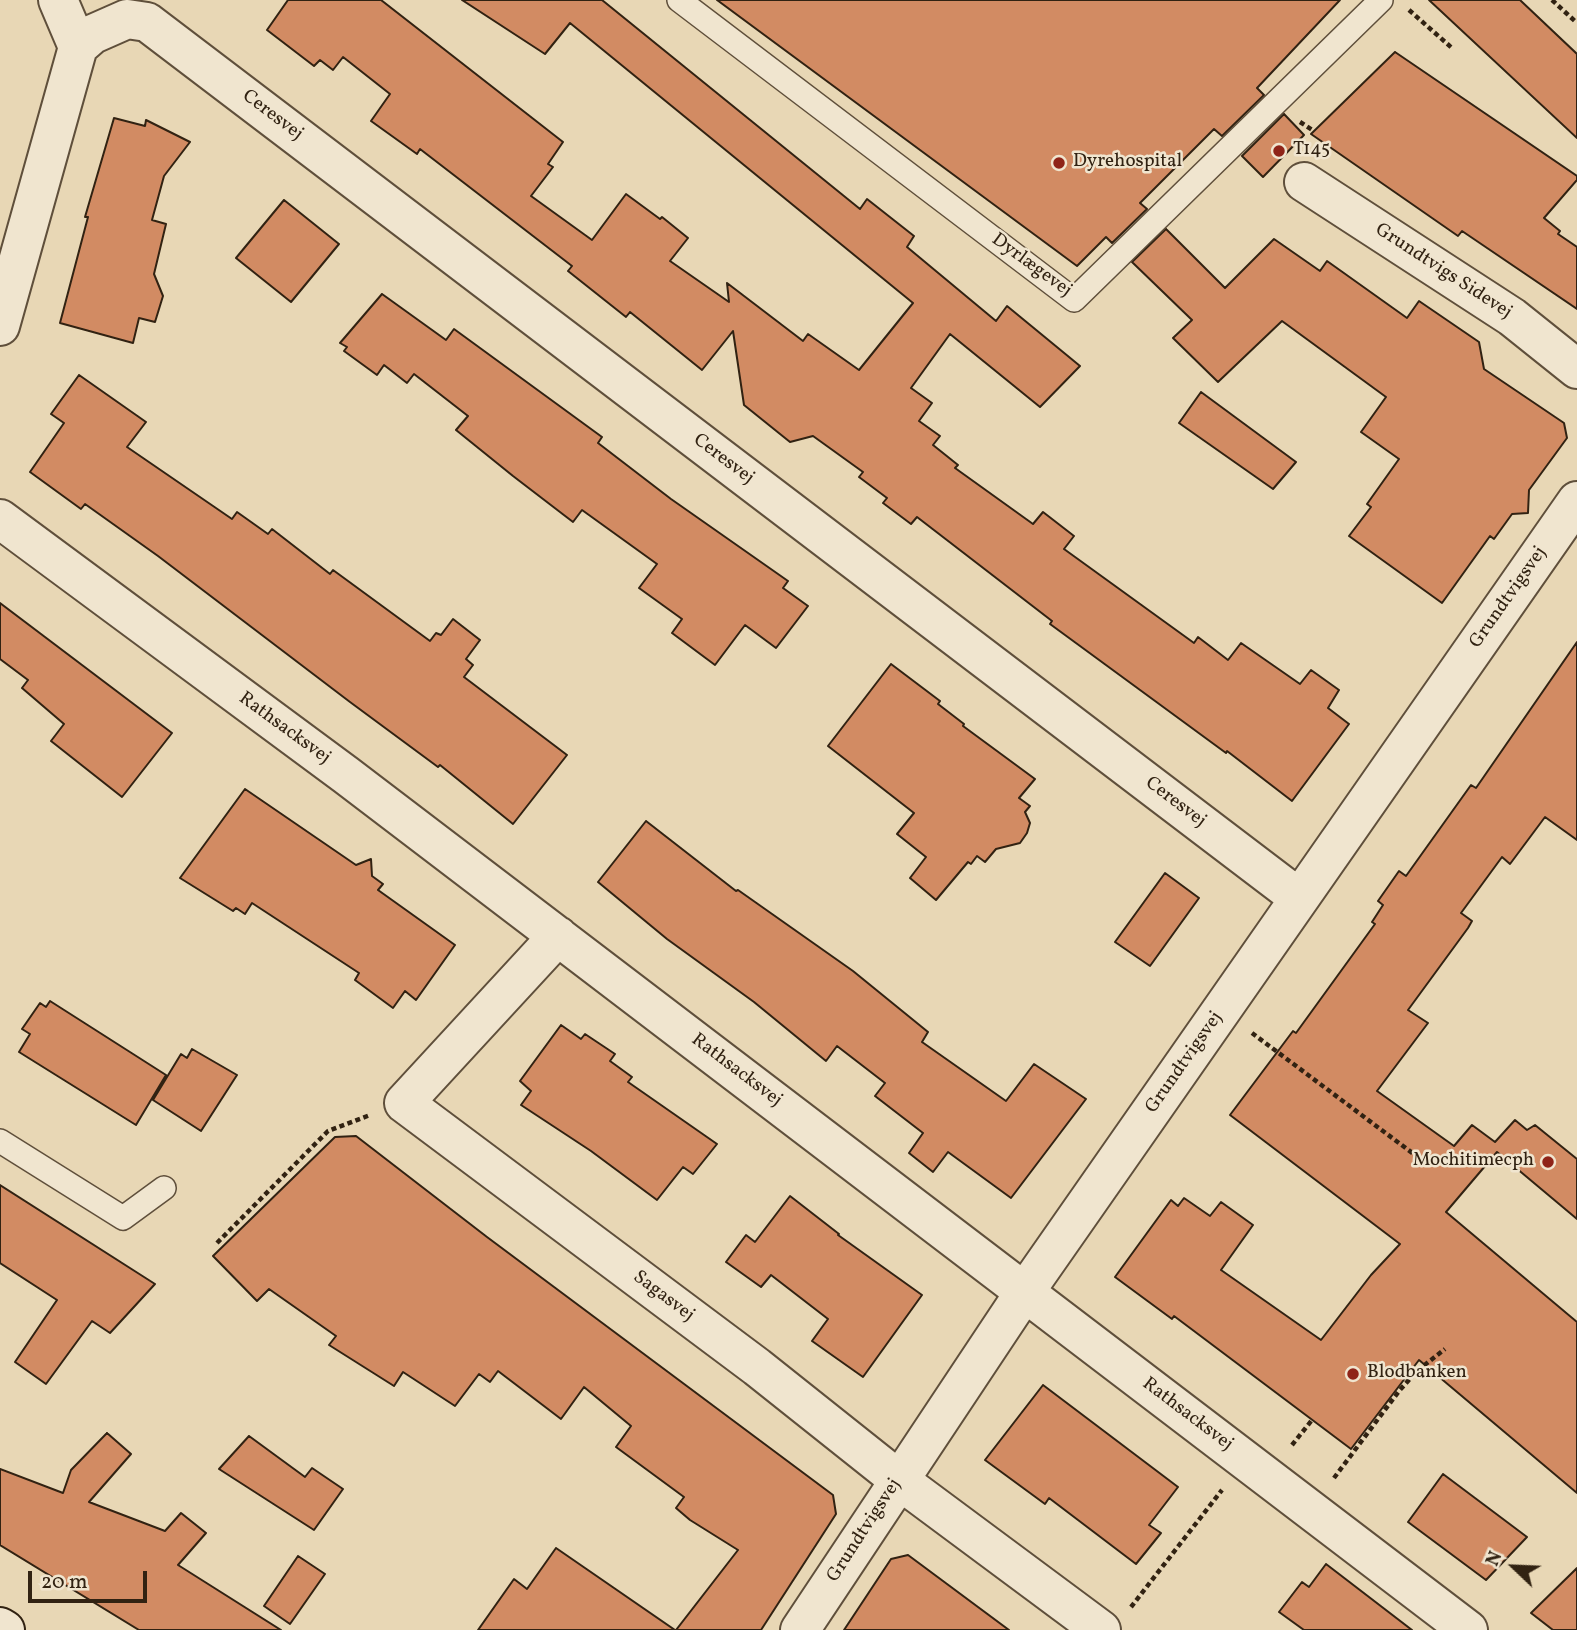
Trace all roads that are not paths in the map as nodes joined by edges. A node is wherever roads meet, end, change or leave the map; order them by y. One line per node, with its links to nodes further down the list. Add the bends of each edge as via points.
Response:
1 (58, 0): 5 (street)
2 (679, 0): 3 (lane, Dyrlægevej, via 1074,300)
3 (1381, 0)
4 (144, 11): 5 (street, Ceresvej, via 93,34); 11 (street, Ceresvej)
5 (78, 47): 7 (street)
6 (1304, 183): 8 (street, Grundtvigs Sidevej, via 1512,317)
7 (0, 326)
8 (1577, 369)
9 (1577, 501): 11 (street, Grundtvigsvej)
10 (0, 519): 12 (street, Rathsacksvej)
11 (1299, 898): 15 (street, Grundtvigsvej)
12 (558, 936): 15 (street, Rathsacksvej); 16 (street, Sagasvej, via 404,1102 757,1367)
13 (0, 1141): 14 (lane, via 123,1218)
14 (164, 1188)
15 (1024, 1293): 16 (street, Grundtvigsvej); 21 (street, Rathsacksvej)
16 (899, 1480): 17 (street, Sagasvej); 20 (street, Grundtvigsvej)
17 (1115, 1619)
18 (0, 1627): 19 (street)
19 (5, 1630)
20 (800, 1630)
21 (1468, 1630)

